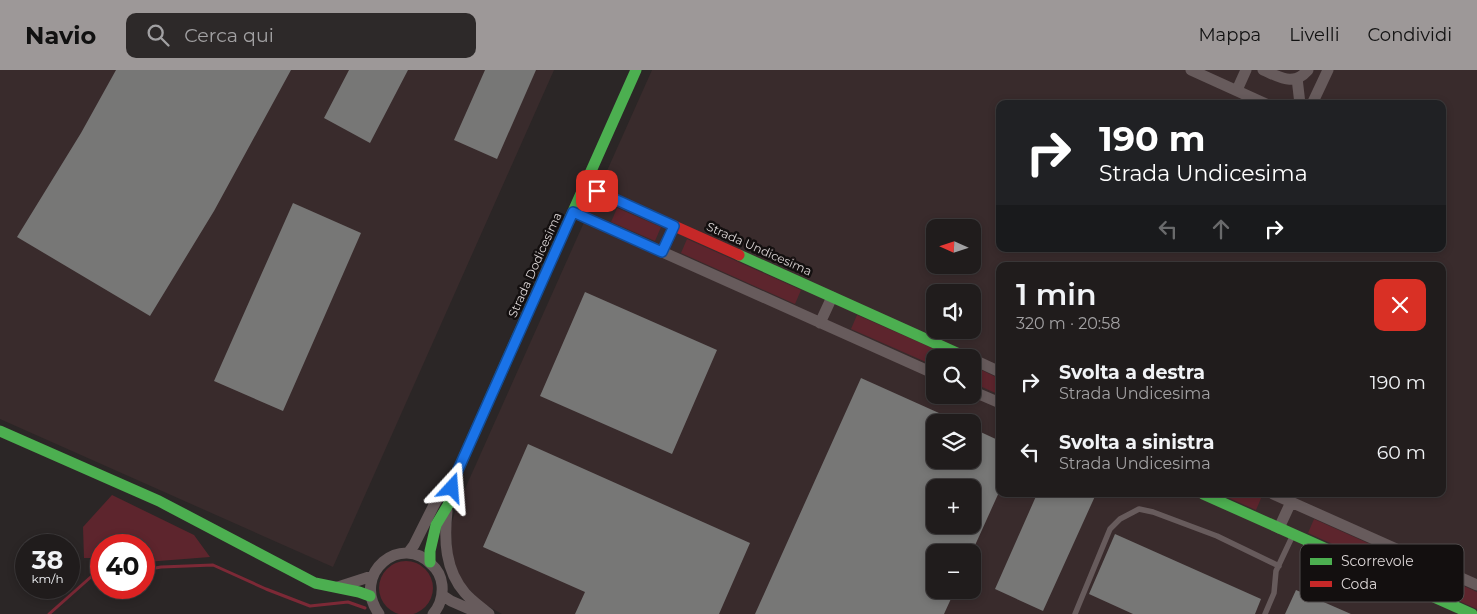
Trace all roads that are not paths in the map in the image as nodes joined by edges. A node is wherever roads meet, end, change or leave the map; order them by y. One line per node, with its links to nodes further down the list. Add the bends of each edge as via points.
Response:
1 (636, 70): 12 (street, Strada Dodicesima)
2 (1191, 70): 8 (street)
3 (1246, 70): 8 (street)
4 (1263, 70): 7 (street, via 1284,79)
5 (1308, 70): 7 (street)
6 (1328, 70): 11 (street)
7 (1298, 78): 10 (street)
8 (1237, 90): 9 (street)
9 (1258, 100)
10 (1300, 100)
11 (1314, 100)
12 (585, 186): 13 (street, Strada Dodicesima); 14 (street, Strada Undicesima)
13 (573, 212): 15 (street); 25 (street, Strada Dodicesima)
14 (674, 226): 15 (street); 16 (street, Strada Undicesima)
15 (662, 252): 17 (street)
16 (832, 297): 17 (street); 18 (street, Strada Undicesima)
17 (820, 323): 20 (street)
18 (948, 349)
19 (981, 363): 21 (street)
20 (926, 370)
21 (996, 370)
22 (981, 395): 23 (street)
23 (996, 401)
24 (0, 431): 40 (street, via 159,500 305,579)
25 (458, 470): 29 (street, Strada Dodicesima); 34 (street, via 436,501)
26 (1210, 497): 30 (street)
27 (1280, 497): 28 (street)
28 (1291, 502): 30 (street); 33 (street)
29 (448, 505): 35 (street, Strada Dodicesima, via 436,526); 47 (street, via 444,532 456,581)
30 (1279, 528): 31 (street)
31 (1294, 534): 32 (street); 36 (lane)
32 (1316, 544)
33 (1386, 544)
34 (408, 553): 35 (street); 37 (street, via 386,559)
35 (430, 562): 41 (street, via 441,579)
36 (1278, 566): 48 (lane, via 1217,536 1139,509 1120,519 1110,529); 49 (lane, via 1274,592)
37 (372, 576): 40 (street); 42 (street)
38 (1464, 578): 39 (street)
39 (1477, 584)
40 (337, 587): 42 (street)
41 (442, 595): 45 (street); 46 (street)
42 (370, 596): 44 (street)
43 (1445, 602): 50 (street)
44 (379, 614)
45 (434, 614)
46 (481, 614)
47 (488, 614)
48 (1075, 614)
49 (1265, 614)
50 (1472, 614)

